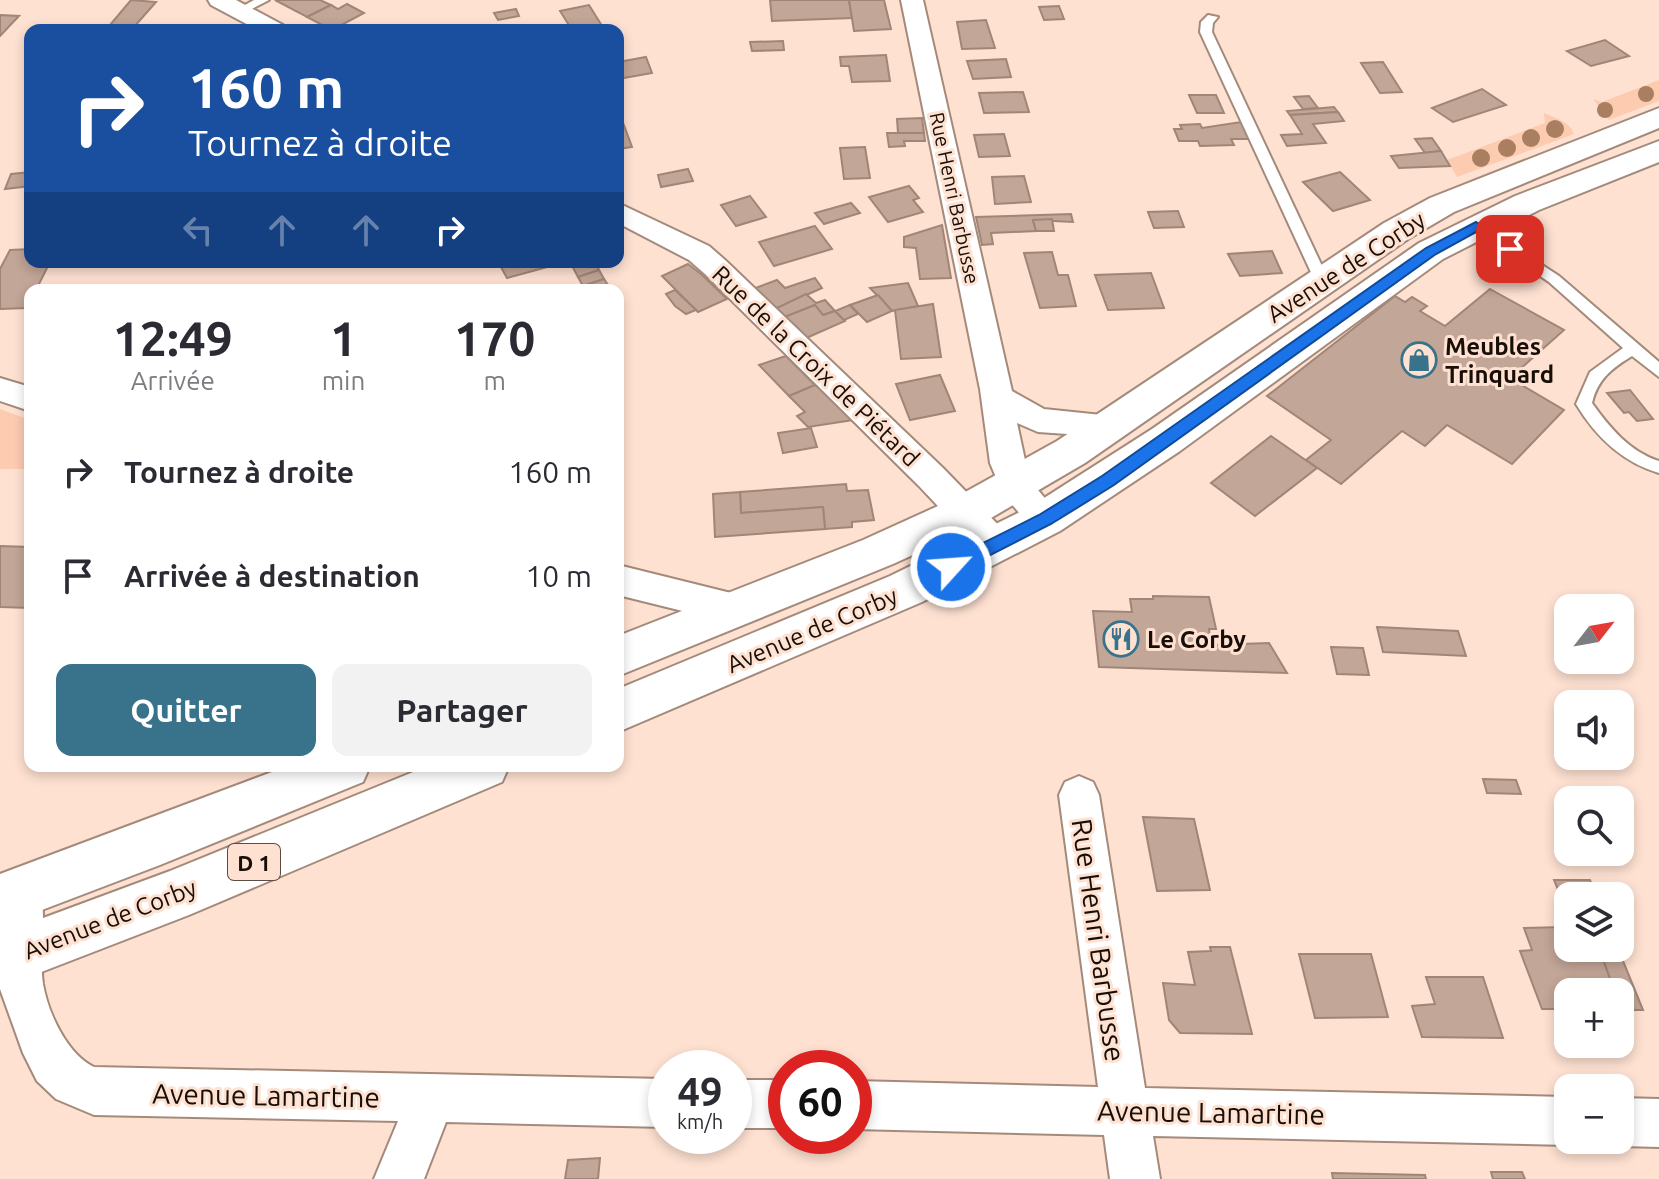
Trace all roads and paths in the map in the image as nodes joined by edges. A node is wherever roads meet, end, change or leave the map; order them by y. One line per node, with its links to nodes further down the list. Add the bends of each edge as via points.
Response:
1 (263, 0): 3 (lane)
2 (912, 0): 14 (street, Rue Henri Barbusse)
3 (230, 6): 5 (street)
4 (1212, 17): 10 (lane, via 1206,32)
5 (264, 24)
6 (1659, 117): 10 (main road, Avenue de Corby, via 1442,205)
7 (1659, 151): 9 (main road, Avenue de Corby)
8 (624, 215): 19 (street, Rue de la Croix de Piétard, via 699,253 715,267)
9 (1476, 226): 11 (lane, via 1554,279); 20 (main road, Avenue de Corby, via 1431,251 1166,440)
10 (1322, 281): 16 (main road, Avenue de Corby)
11 (1632, 349): 12 (lane); 17 (lane, via 1606,364 1588,383 1584,404 1625,449)
12 (1659, 371)
13 (0, 389): 15 (street)
14 (996, 396): 16 (street, via 1038,420); 18 (street, Rue Henri Barbusse)
15 (24, 397)
16 (1110, 425): 18 (main road, Avenue de Corby)
17 (1659, 467)
18 (1015, 485): 19 (main road, Avenue de Corby); 20 (street, Rue Henri Barbusse)
19 (964, 513): 21 (street, Rue de la Croix de Piétard); 23 (main road, Avenue de Corby)
20 (1045, 519): 21 (main road, Avenue de Corby)
21 (996, 545): 25 (main road, Avenue de Corby, via 906,589)
22 (624, 581): 23 (street)
23 (735, 609): 24 (main road, Avenue de Corby)
24 (624, 654)
25 (624, 708)
26 (331, 772): 29 (main road, D 1)
27 (470, 772): 30 (main road, Avenue de Corby / D 1)
28 (1079, 795): 34 (street, Rue Henri Barbusse)
29 (11, 896): 30 (street, Avenue Lamartine)
30 (10, 958): 31 (street, Avenue Lamartine, via 54,1064 73,1082 94,1091)
31 (431, 1099): 32 (street, Avenue Lamartine); 38 (street)
32 (648, 1103)
33 (872, 1105): 34 (street, Avenue Lamartine)
34 (1124, 1109): 35 (street, Avenue Lamartine); 39 (street, Rue Henri Barbusse)
35 (1554, 1121)
36 (1634, 1122): 37 (street)
37 (1659, 1123)
38 (399, 1179)
39 (1135, 1179)

